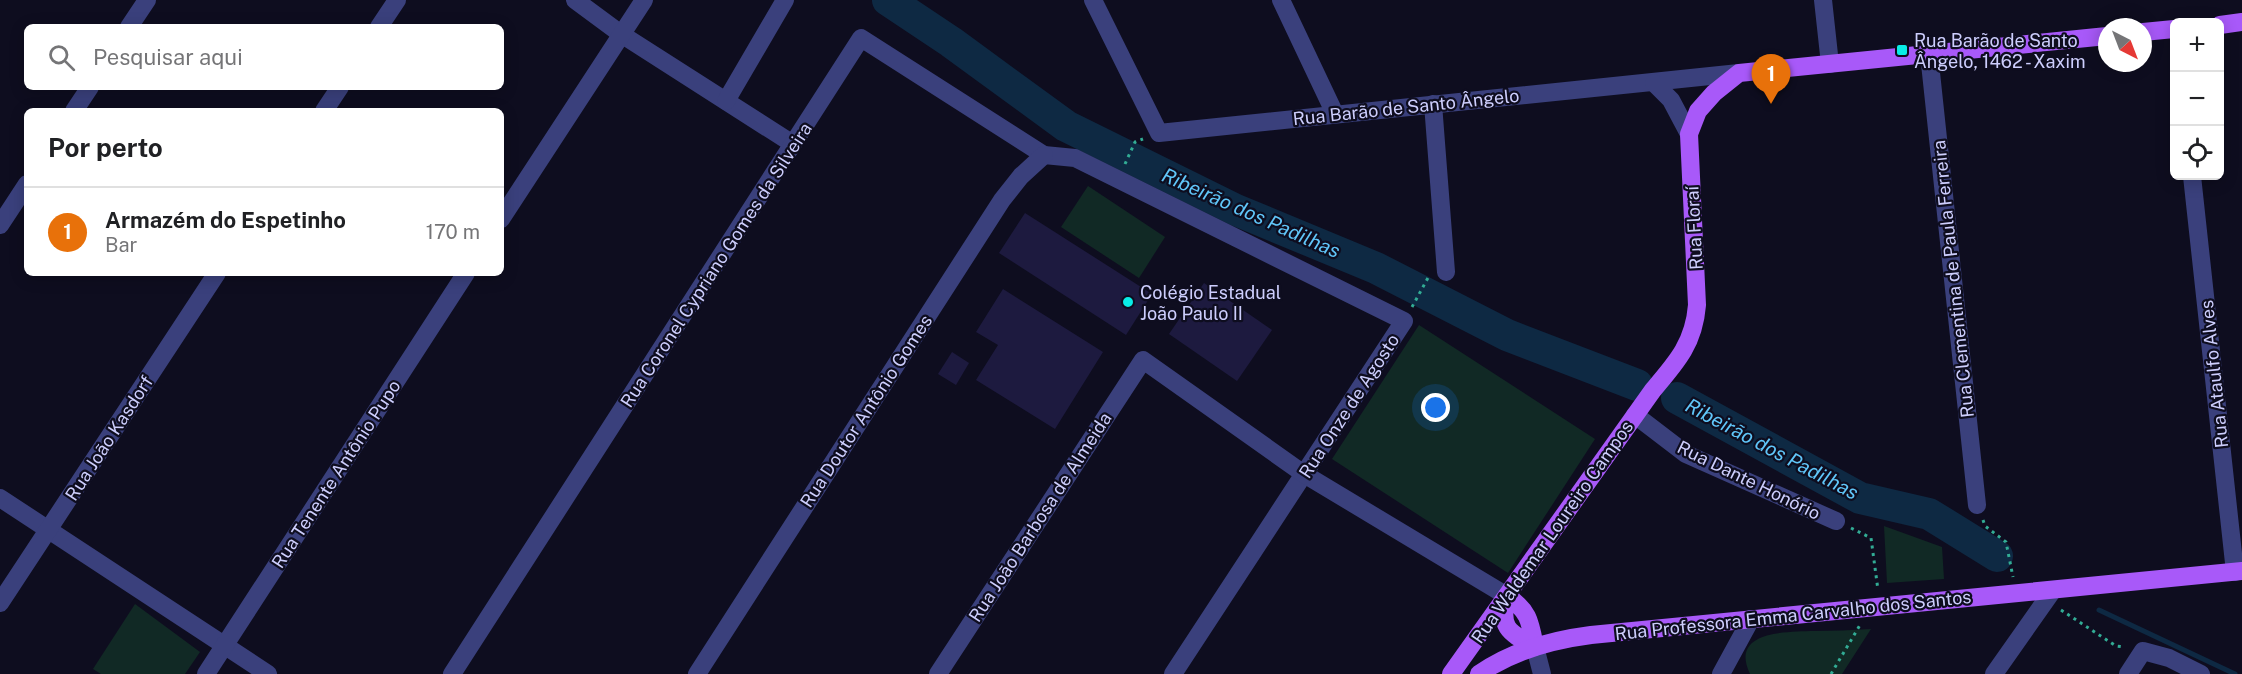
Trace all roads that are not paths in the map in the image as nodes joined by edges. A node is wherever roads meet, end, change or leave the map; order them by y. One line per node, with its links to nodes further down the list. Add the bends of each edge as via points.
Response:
1 (147, 0): 10 (street)
2 (397, 0): 11 (street)
3 (574, 0): 15 (street)
4 (644, 0): 15 (street)
5 (784, 0): 23 (street)
6 (1093, 0): 27 (street, Rua Barão de Santo Ângelo, via 1159,133)
7 (1281, 0): 27 (street)
8 (1823, 0): 18 (street)
9 (2242, 22): 12 (main road)
10 (131, 24)
11 (381, 24)
12 (2224, 24)
13 (2170, 29): 14 (main road)
14 (2152, 31)
15 (621, 34): 23 (street); 33 (street)
16 (2098, 37): 17 (main road, Rua Barão de Santo Ângelo)
17 (1929, 54): 18 (main road, Rua Barão de Santo Ângelo); 42 (street, Rua Clementina de Paula Ferreira)
18 (1830, 64): 19 (main road, Rua Barão de Santo Ângelo)
19 (1739, 73): 20 (street, Rua Barão de Santo Ângelo); 28 (main road, Rua Floraí, via 1698,111)
20 (1654, 83): 24 (street, Rua Barão de Santo Ângelo); 28 (street, via 1671,100)
21 (88, 90): 25 (street)
22 (338, 90): 26 (street)
23 (726, 101): 29 (street)
24 (1433, 104): 27 (street, Rua Barão de Santo Ângelo); 35 (street)
25 (76, 108)
26 (326, 108)
27 (1335, 114)
28 (1689, 134): 38 (main road, Rua Floraí, via 1696,318 1681,356)
29 (793, 144): 30 (street, Rua Coronel Cypriano Gomes da Silveira, via 861,38); 56 (street, Rua Coronel Cypriano Gomes da Silveira)
30 (1044, 155): 40 (street, Rua Onze de Agosto, via 1075,158 1404,321); 57 (street, Rua Doutor Antônio Gomes, via 1002,200)
31 (2192, 180): 45 (street, Rua Ataulfo Alves)
32 (24, 189): 34 (street)
33 (504, 214)
34 (0, 225)
35 (1439, 270)
36 (215, 276): 44 (street, Rua João Kasdorf)
37 (464, 276): 50 (street, Rua Tenente Antônio Pupo)
38 (1653, 390): 39 (main road, Rua Waldemar Loureiro Campos)
39 (1635, 415): 43 (street, Rua Dante Honório, via 1686,454); 47 (main road, Rua Waldemar Loureiro Campos)
40 (1304, 474): 47 (street); 58 (street, Rua João Barbosa de Almeida, via 1143,360); 59 (street, Rua Onze de Agosto)
41 (0, 498): 44 (street)
42 (1977, 505)
43 (1836, 521)
44 (48, 530): 48 (street, Rua João Kasdorf); 50 (street)
45 (2239, 572): 46 (main road, Rua Professora Emma Carvalho dos Santos)
46 (2049, 595): 49 (main road, Rua Professora Emma Carvalho dos Santos, via 2016,594); 62 (street)
47 (1506, 596): 51 (main road, via 1525,610); 60 (main road, Rua Waldemar Loureiro Campos)
48 (0, 603)
49 (1751, 619): 51 (main road, Rua Professora Emma Carvalho dos Santos, via 1591,635); 52 (street)
50 (225, 644): 54 (street, Rua Tenente Antônio Pupo); 55 (street)
51 (1535, 647): 53 (main road, Rua Waldemar Loureiro Campos); 61 (street)
52 (1729, 671)
53 (1482, 673)
54 (206, 674)
55 (268, 674)
56 (452, 674)
57 (698, 674)
58 (938, 674)
59 (1173, 674)
60 (1451, 674)
61 (1542, 674)
62 (1994, 674)
63 (2128, 674): 64 (street, via 2143,651 2169,658)
64 (2201, 674)

